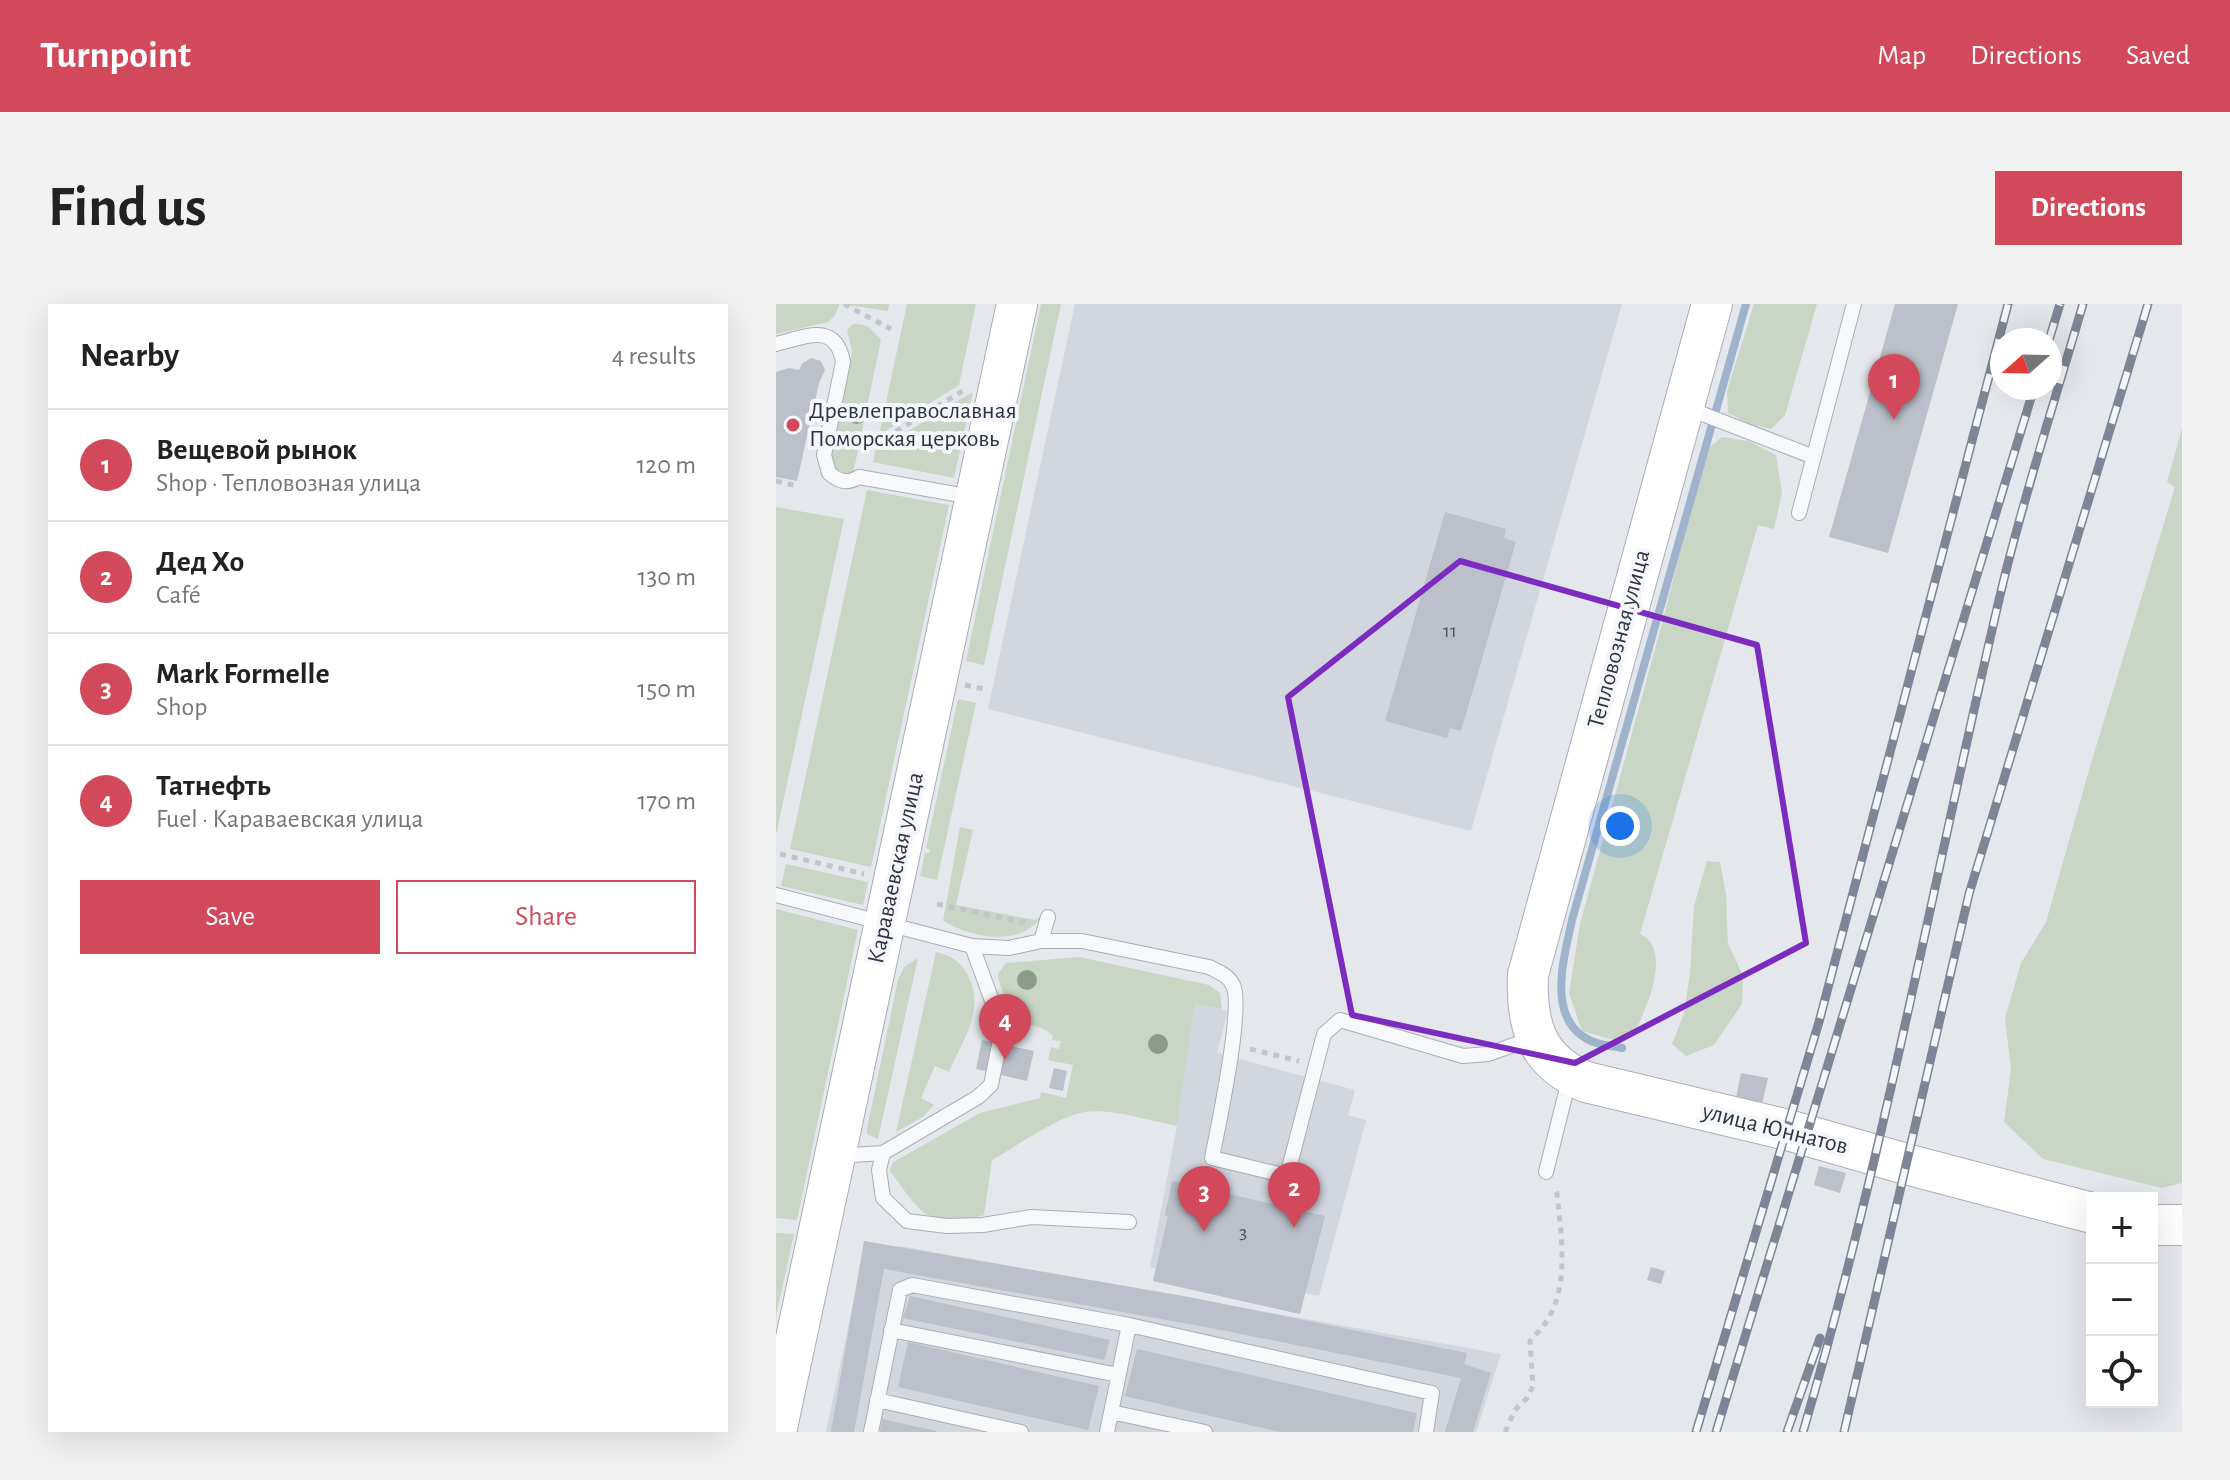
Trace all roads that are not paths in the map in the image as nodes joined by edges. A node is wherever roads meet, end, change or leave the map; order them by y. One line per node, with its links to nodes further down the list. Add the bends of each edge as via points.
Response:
1 (1017, 304): 7 (street, Караваевская улица)
2 (1712, 304): 5 (street, Тепловозная улица)
3 (1854, 304): 6 (lane)
4 (776, 344): 7 (lane, via 824,335 841,349 843,362 824,455 837,480 859,477)
5 (1693, 411): 6 (lane); 12 (street, Тепловозная улица, via 1528,975 1529,1016)
6 (1814, 457): 8 (lane)
7 (975, 498): 10 (street, Караваевская улица)
8 (1799, 513)
9 (776, 895): 10 (lane)
10 (885, 923): 11 (lane); 14 (street, Караваевская улица)
11 (972, 946): 12 (lane, via 1009,948 1045,928 1082,941 1209,967 1228,977 1235,988 1237,1012 1212,1158 1287,1176 1324,1034 1340,1020 1463,1056 1488,1054); 15 (lane, via 999,1020 991,1085)
12 (1536, 1038): 13 (street)
13 (1570, 1076): 16 (lane); 17 (street, улица Юннатов)
14 (837, 1151): 15 (lane); 24 (street, Караваевская улица)
15 (883, 1153): 18 (lane, via 883,1198 907,1221 947,1226 1031,1217)
16 (1546, 1172)
17 (2086, 1211)
18 (1129, 1222)
19 (1129, 1325): 20 (lane, via 912,1285 900,1290); 21 (lane); 29 (lane, via 1432,1393)
20 (891, 1330): 21 (lane); 22 (lane)
21 (1118, 1375): 23 (lane)
22 (877, 1400): 25 (lane); 26 (lane)
23 (1111, 1412): 27 (lane); 28 (lane)
24 (776, 1432)
25 (871, 1432)
26 (1021, 1432)
27 (1107, 1432)
28 (1205, 1432)
29 (1426, 1432)

